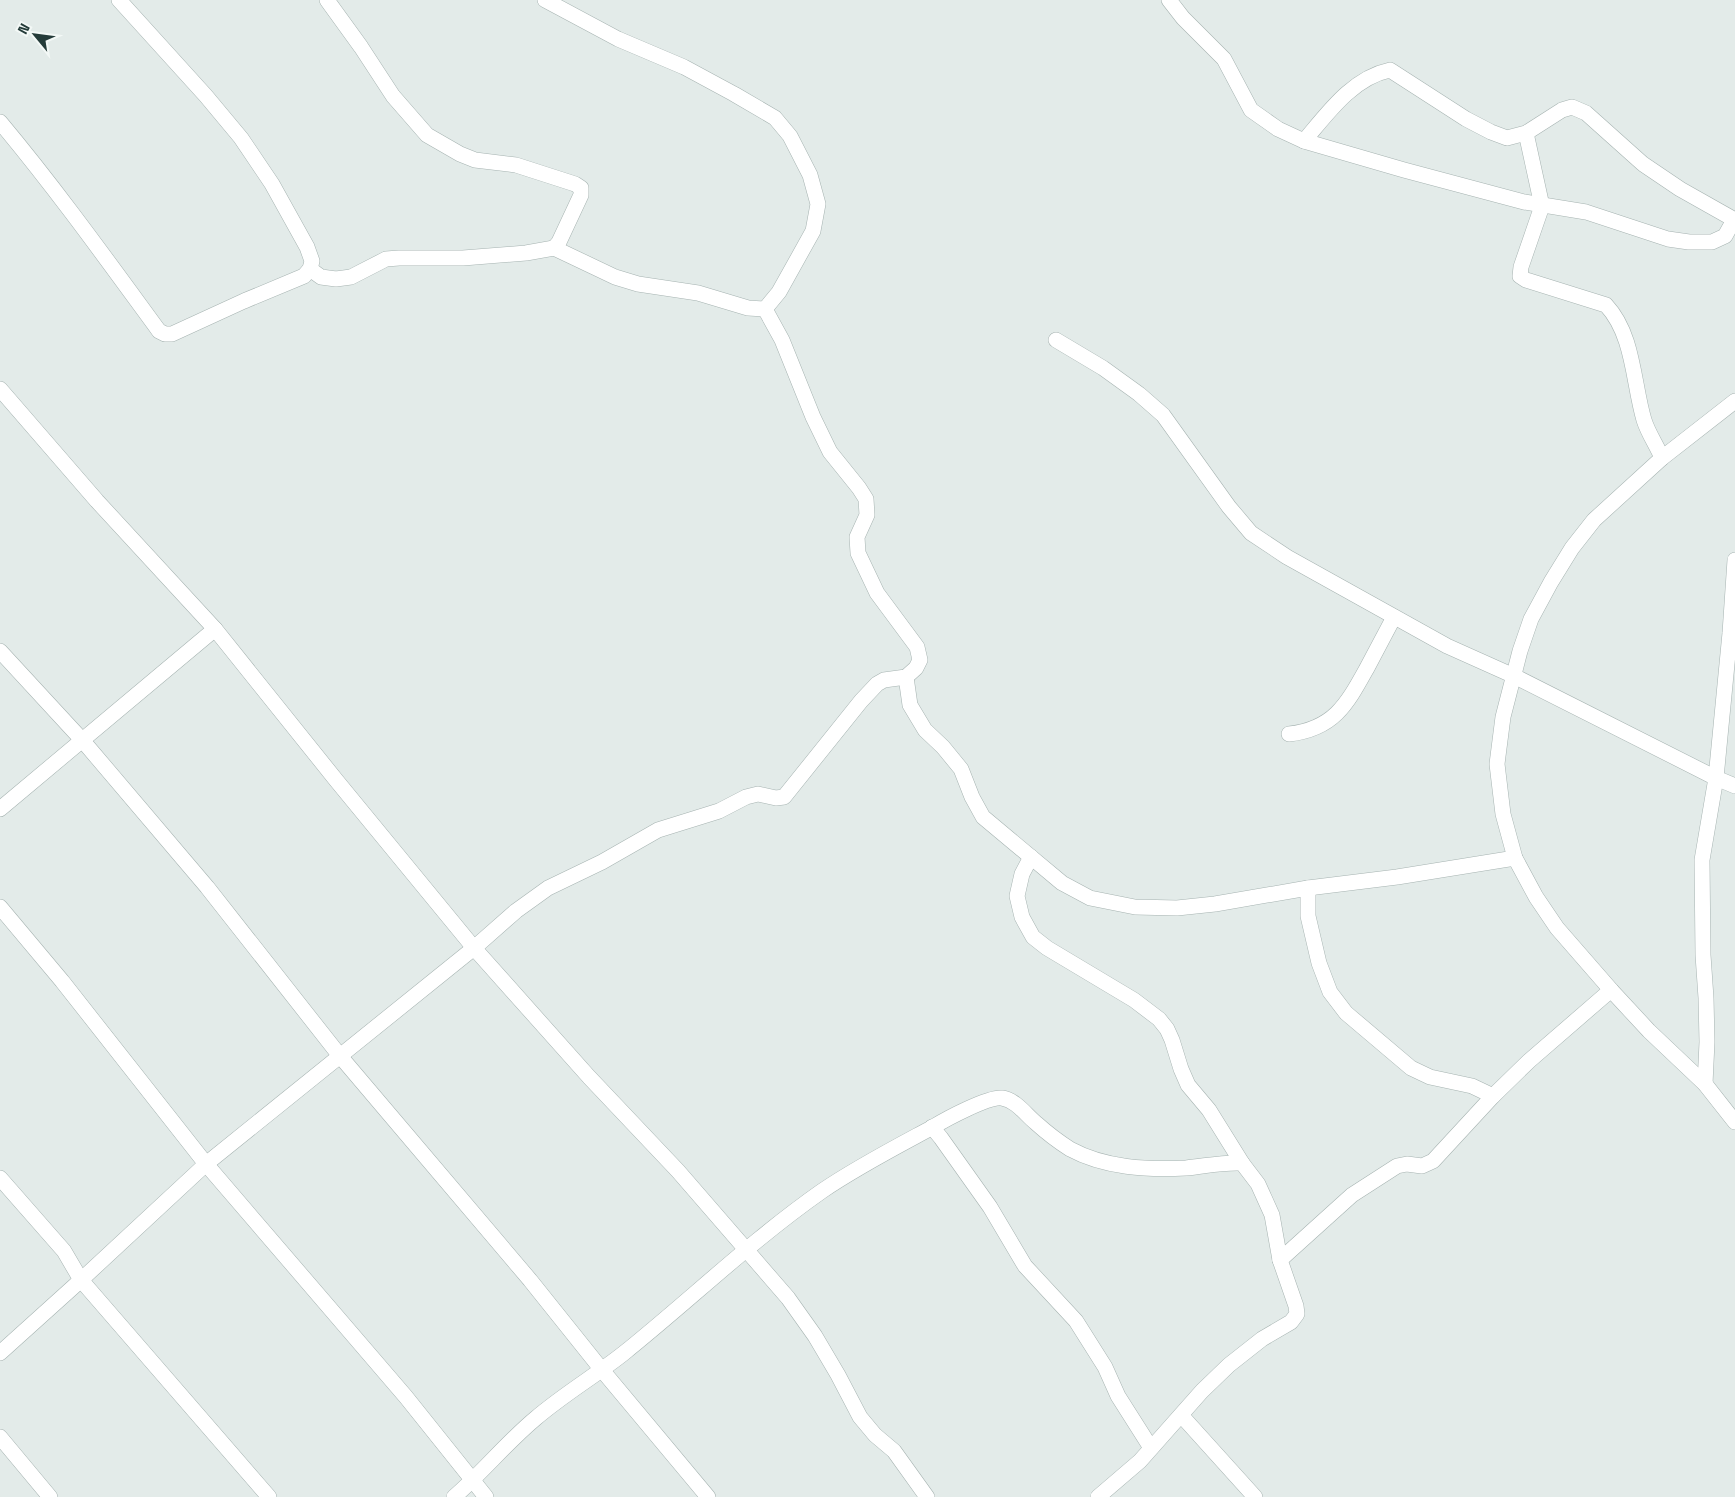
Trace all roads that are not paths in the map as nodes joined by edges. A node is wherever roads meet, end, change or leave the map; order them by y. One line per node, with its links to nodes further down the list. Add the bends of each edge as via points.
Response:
1 (119, 0): 11 (street, via 241,138 272,184 307,247 312,262)
2 (327, 0): 10 (street, via 393,96 427,135 475,160 516,165 581,188 581,195)
3 (545, 0): 12 (street, via 726,90 775,118 790,136 810,175 818,204 813,231 779,292)
4 (1169, 0): 7 (street, via 1224,59 1251,110 1278,129)
5 (0, 122): 11 (street, via 159,331 165,334 172,334 304,276)
6 (1526, 133): 7 (street, via 1507,138 1491,132 1390,70 1352,88); 8 (street); 9 (street, via 1562,110 1572,108 1586,114 1643,164 1680,190)
7 (1304, 141): 8 (street)
8 (1542, 206): 9 (street, via 1586,212 1654,235 1688,242 1712,242 1725,236); 16 (street, via 1520,276 1606,305 1614,314 1630,359 1644,421)
9 (1734, 220)
10 (554, 248): 11 (street, via 526,254 399,258 386,260 351,277 336,279 321,276); 12 (street, via 615,277 638,284 698,293 748,308)
11 (310, 269)
12 (764, 309): 23 (street, via 782,340 830,452 866,499 867,515 857,537 858,553 877,593 917,647 920,660)
13 (1056, 340): 18 (street, via 1104,368 1163,415 1229,507 1251,532 1287,558)
14 (1, 391): 19 (street)
15 (1735, 401): 16 (street)
16 (1662, 458): 22 (street, via 1594,520 1572,548 1531,619)
17 (1735, 560): 20 (street)
18 (1394, 617): 22 (street); 24 (street, via 1350,700 1320,726)
19 (215, 629): 25 (street); 33 (street)
20 (1733, 633): 26 (street)
21 (0, 651): 25 (street)
22 (1514, 676): 26 (street); 30 (street, via 1497,764 1503,814)
23 (906, 677): 29 (street, via 910,705 925,730 961,769 983,817); 33 (street, via 877,684 784,797 758,794 746,797 719,811 658,830 548,888)
24 (1289, 734)
25 (83, 741): 28 (street); 35 (street, via 207,887)
26 (1716, 778): 27 (street); 36 (street, via 1702,860 1702,955 1708,1042)
27 (1735, 786)
28 (0, 809)
29 (1031, 856): 31 (street, via 1062,883 1090,898 1136,907 1177,908 1215,904); 40 (street, via 1022,874 1017,896 1022,917 1033,937 1134,1000 1159,1020 1172,1040 1188,1085 1209,1110)
30 (1516, 858): 31 (street); 34 (street, via 1557,928)
31 (1308, 888): 37 (street, via 1308,916 1319,963 1330,992 1346,1013 1411,1068 1430,1077 1472,1086)
32 (0, 907): 41 (street)
33 (474, 948): 35 (street); 43 (street, via 678,1171)
34 (1611, 990): 36 (street); 37 (street)
35 (340, 1056): 41 (street); 47 (street)
36 (1705, 1084): 38 (street)
37 (1493, 1096): 44 (street, via 1433,1161 1422,1166 1397,1166 1352,1195)
38 (1735, 1122)
39 (932, 1127): 40 (street, via 990,1099 1002,1098 1015,1104 1037,1125 1070,1148 1114,1165 1150,1169); 43 (street, via 824,1190); 50 (street, via 990,1208 1025,1266 1076,1321)
40 (1242, 1162): 44 (street, via 1258,1184 1272,1215)
41 (206, 1164): 45 (street); 51 (street, via 406,1397)
42 (0, 1178): 45 (street, via 64,1251)
43 (746, 1251): 47 (street); 57 (street, via 788,1298 815,1336 860,1417 894,1451)
44 (1280, 1260): 48 (street, via 1297,1314 1291,1322 1262,1339 1229,1365)
45 (81, 1280): 46 (street); 53 (street)
46 (0, 1352)
47 (602, 1370): 51 (street, via 534,1419); 56 (street)
48 (1181, 1415): 50 (street); 59 (street)
49 (0, 1437): 52 (street)
50 (1151, 1448): 58 (street)
51 (473, 1481): 54 (street); 55 (street)
52 (50, 1497)
53 (269, 1497)
54 (454, 1497)
55 (486, 1497)
56 (708, 1497)
57 (927, 1497)
58 (1098, 1497)
59 (1255, 1497)

